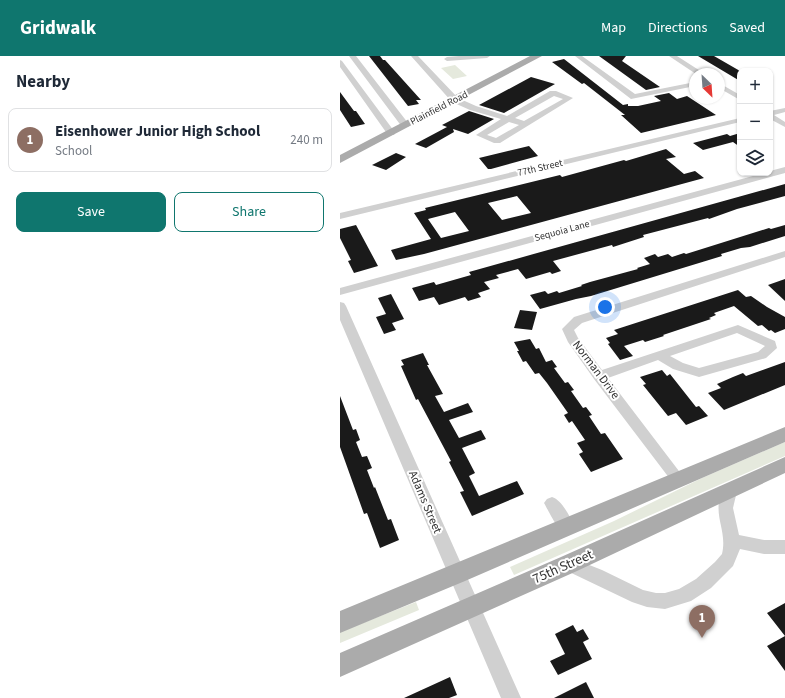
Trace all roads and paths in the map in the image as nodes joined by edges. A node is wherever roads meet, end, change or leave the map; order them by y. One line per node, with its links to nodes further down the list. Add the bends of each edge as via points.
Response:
1 (352, 56): 10 (street)
2 (414, 56): 15 (street)
3 (487, 56): 7 (street)
4 (537, 56): 15 (main road, Plainfield Road)
5 (578, 56): 12 (street, via 634,97)
6 (672, 56): 9 (street)
7 (448, 60)
8 (340, 62): 11 (street)
9 (691, 68)
10 (369, 78): 11 (street); 22 (street)
11 (353, 81): 24 (street)
12 (689, 85)
13 (725, 89): 14 (street)
14 (737, 96)
15 (455, 100): 19 (street); 22 (main road, Plainfield Road)
16 (785, 110): 17 (street)
17 (773, 113)
18 (773, 116): 23 (street)
19 (508, 119): 21 (street); 21 (street, via 480,135 497,141); 21 (street, via 553,93 569,98)
20 (737, 121): 27 (street, 77th Street)
21 (525, 124)
22 (405, 125): 24 (main road, Plainfield Road)
23 (785, 125)
24 (391, 133): 25 (main road, Plainfield Road)
25 (340, 160)
26 (785, 170): 29 (street, Sequoia Lane)
27 (340, 216)
28 (785, 254): 32 (street, Norman Drive, via 578,320 568,329 572,340)
29 (340, 292)
30 (340, 306): 42 (street, Adams Street)
31 (659, 355): 31 (street, via 738,329 771,344 771,348 762,355 699,372 678,366); 32 (street)
32 (599, 376): 35 (street, Norman Drive)
33 (785, 434): 35 (main road)
34 (785, 465): 36 (main road, 75th Street)
35 (678, 480): 38 (main road)
36 (729, 491): 39 (street, via 724,501); 41 (main road, 75th Street)
37 (552, 503): 38 (street)
38 (567, 527): 42 (main road)
39 (733, 541): 40 (street, via 764,547); 41 (street, via 731,554 720,568 699,588 673,601 657,602 643,598)
40 (785, 547)
41 (570, 564): 43 (main road, 75th Street)
42 (457, 574): 43 (street, Adams Street); 44 (main road)
43 (471, 608): 45 (main road, 75th Street); 46 (street, Adams Street)
44 (340, 622)
45 (340, 665)
46 (511, 698)

